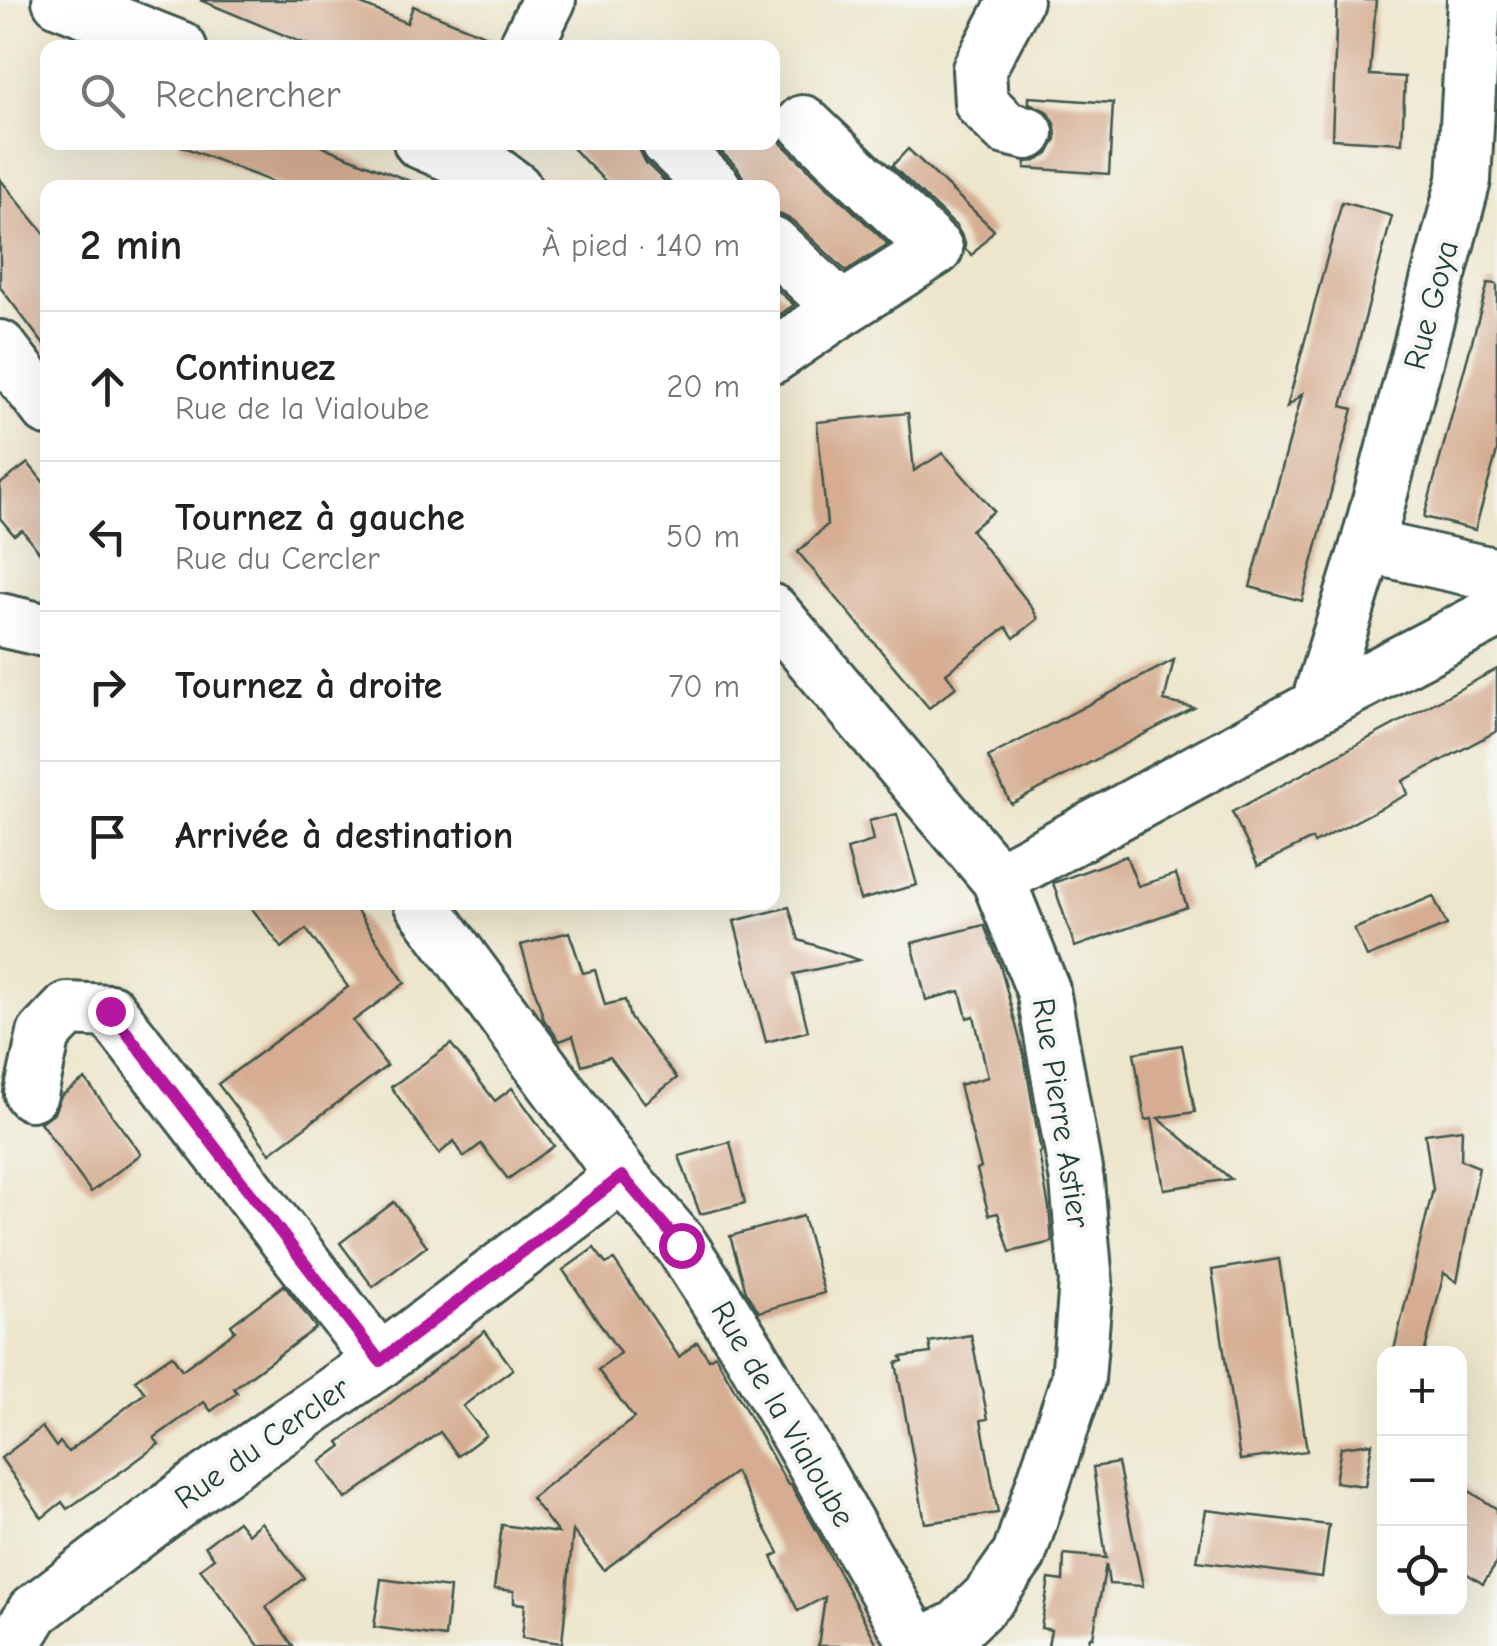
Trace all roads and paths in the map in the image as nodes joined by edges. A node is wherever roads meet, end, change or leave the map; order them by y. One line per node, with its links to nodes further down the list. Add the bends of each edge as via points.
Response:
1 (59, 0): 4 (street)
2 (1016, 0): 6 (street, via 978,70 981,103 1006,128)
3 (1474, 0): 16 (street, Rue Goya, via 1464,180)
4 (160, 40)
5 (803, 122): 12 (street, via 936,249)
6 (1027, 134)
7 (676, 150): 10 (street)
8 (455, 157): 9 (street)
9 (500, 180)
10 (707, 180)
11 (780, 251): 12 (street)
12 (842, 309): 14 (street)
13 (0, 347): 15 (street)
14 (780, 352)
15 (40, 399)
16 (1366, 546): 17 (street); 22 (street, Rue Goya)
17 (1497, 575)
18 (1497, 612): 22 (street)
19 (0, 620): 21 (street)
20 (780, 620): 23 (street, Rue Pierre Astier)
21 (40, 629)
22 (1317, 706): 23 (street)
23 (998, 879): 29 (street, Rue Pierre Astier, via 1043,990 1077,1181 1086,1282 1078,1379 1019,1555 958,1627)
24 (426, 910): 26 (street, Rue de la Vialoube)
25 (30, 1094): 27 (street, via 44,1034 68,1009 110,1011)
26 (622, 1176): 27 (street, Rue du Cercler); 29 (street, Rue de la Vialoube, via 681,1245 749,1351)
27 (380, 1361): 28 (street, Rue du Cercler, via 137,1532 34,1612)
28 (8, 1646)
29 (917, 1646)

